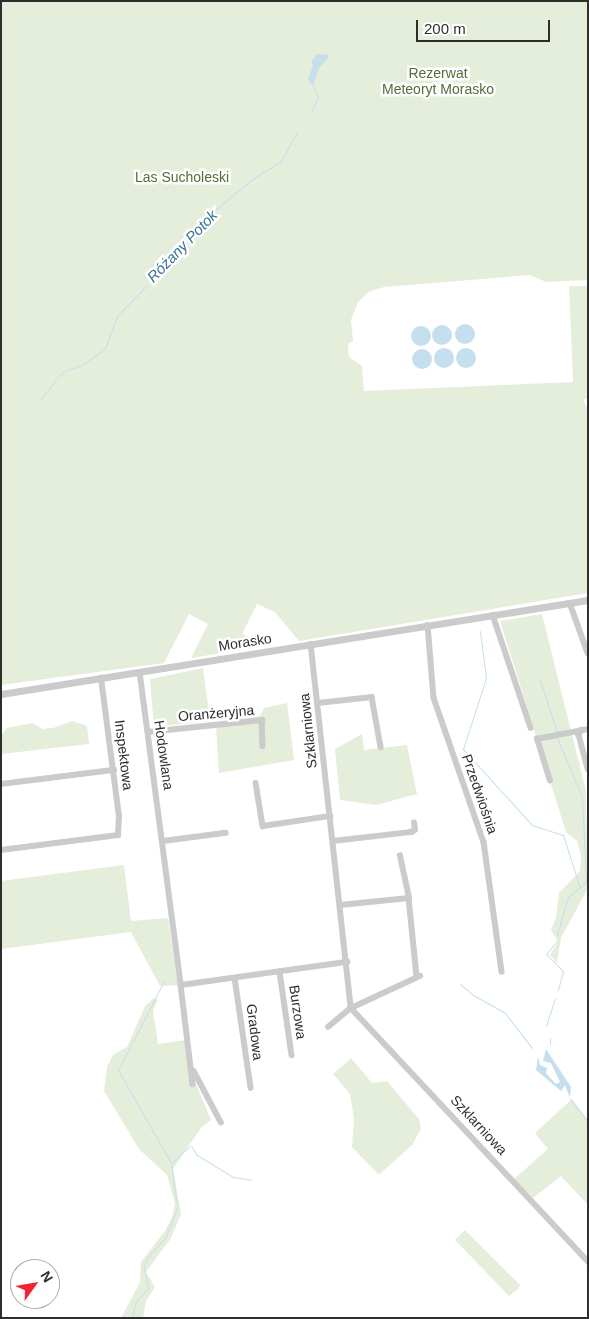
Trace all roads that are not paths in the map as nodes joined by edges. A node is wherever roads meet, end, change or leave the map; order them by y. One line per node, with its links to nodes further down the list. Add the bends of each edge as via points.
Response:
1 (588, 600): 2 (street, Morasko)
2 (570, 602): 3 (street, Morasko); 6 (street)
3 (493, 615): 4 (street, Morasko); 11 (street)
4 (428, 625): 5 (street, Morasko); 32 (street, Przedwiośnia, via 434,698 484,842)
5 (311, 644): 7 (street, Morasko); 10 (street, Szklarniowa)
6 (588, 654)
7 (140, 672): 8 (street, Morasko); 13 (street, Hodowlana)
8 (102, 678): 9 (street, Morasko); 17 (street, Inspektowa)
9 (1, 694)
10 (318, 703): 15 (street, via 372,696); 21 (street, Szklarniowa)
11 (531, 728)
12 (585, 729): 16 (street, via 578,735); 18 (street, via 537,739)
13 (148, 732): 14 (street, Oranżeryjna, via 262,720); 24 (street, Hodowlana)
14 (263, 746)
15 (381, 747)
16 (588, 769)
17 (114, 770): 20 (street); 26 (street, Inspektowa, via 118,835)
18 (550, 782)
19 (256, 783): 21 (street, via 263,826)
20 (1, 784)
21 (330, 816): 25 (street, Szklarniowa)
22 (414, 823): 25 (street, via 415,830 411,832)
23 (225, 833): 24 (street)
24 (163, 841): 34 (street, Hodowlana)
25 (333, 841): 29 (street, Szklarniowa)
26 (1, 850)
27 (400, 856): 28 (street)
28 (409, 898): 29 (street); 35 (street, via 419,977)
29 (340, 905): 30 (street, Szklarniowa)
30 (347, 962): 31 (street); 35 (street, Szklarniowa)
31 (280, 972): 33 (street); 37 (street, Burzowa)
32 (502, 972)
33 (235, 978): 34 (street); 40 (street, Gradowa)
34 (181, 985): 38 (street, Hodowlana)
35 (351, 1008): 36 (street); 42 (street, Szklarniowa)
36 (328, 1027)
37 (292, 1055)
38 (192, 1067): 39 (street, Hodowlana); 41 (street, Hodowlana)
39 (193, 1084)
40 (251, 1088)
41 (221, 1122)
42 (588, 1261)

